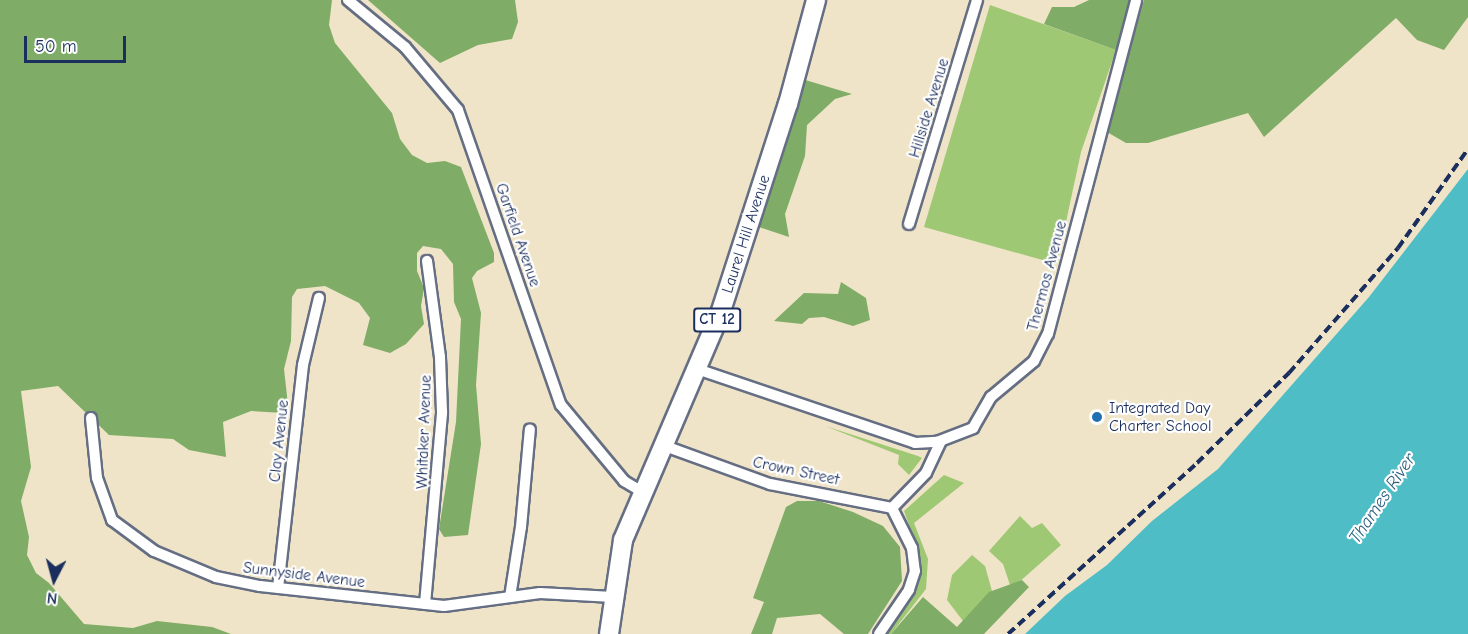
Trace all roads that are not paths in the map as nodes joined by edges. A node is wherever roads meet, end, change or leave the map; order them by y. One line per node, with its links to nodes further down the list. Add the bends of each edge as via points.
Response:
1 (348, 0): 13 (street, Garfield Avenue, via 405,48 458,110 561,405 624,481)
2 (816, 0): 8 (highway, Laurel Hill Avenue / CT 12, via 735,270)
3 (977, 0): 5 (street, Hillside Avenue)
4 (1136, 0): 11 (street, Thermos Avenue, via 1043,346 1030,367 991,398 973,428)
5 (909, 224)
6 (427, 261): 18 (street, Whitaker Avenue, via 440,357 442,412)
7 (320, 298): 15 (street, Clay Avenue, via 303,364)
8 (697, 369): 11 (street, Thermos Avenue, via 915,442); 12 (highway, Laurel Hill Avenue / CT 12)
9 (91, 418): 15 (street, Sunnyside Avenue, via 97,478 106,508 116,524 154,550 207,574)
10 (530, 429): 16 (street, via 523,517)
11 (941, 441): 14 (street, via 926,473)
12 (662, 445): 13 (highway, Laurel Hill Avenue / CT 12); 14 (street, Crown Street, via 770,484)
13 (642, 492): 17 (highway, Laurel Hill Avenue / CT 12, via 621,545)
14 (892, 508): 20 (street, via 912,548 915,571 909,590)
15 (278, 588): 18 (street, Sunnyside Avenue)
16 (510, 597): 17 (street, Sunnyside Avenue, via 540,593); 18 (street, Sunnyside Avenue, via 453,606)
17 (613, 597): 19 (highway, Laurel Hill Avenue / CT 12)
18 (425, 604)
19 (609, 634)
20 (879, 634)

